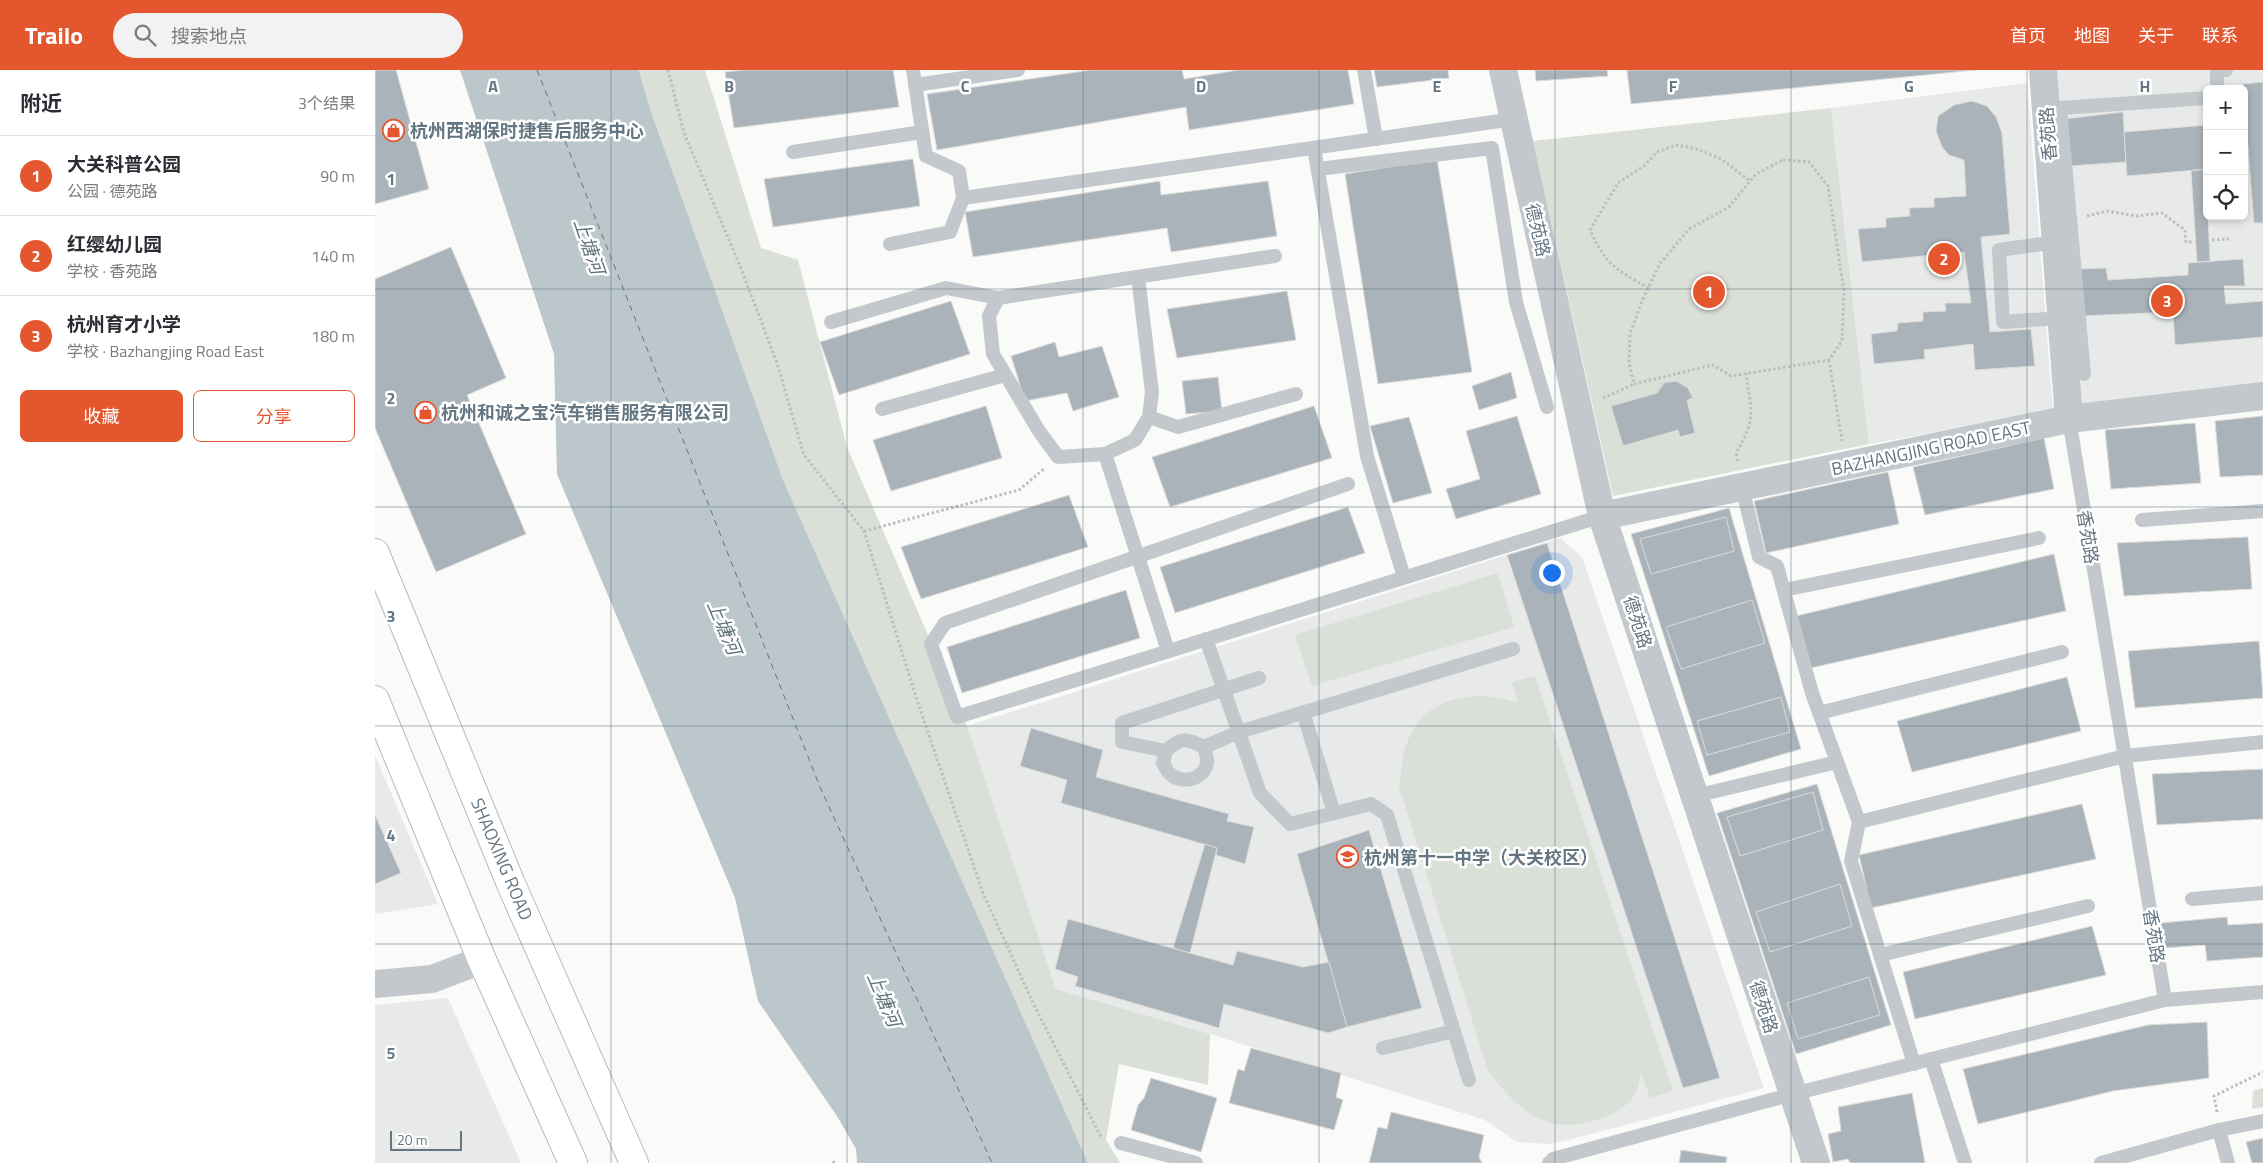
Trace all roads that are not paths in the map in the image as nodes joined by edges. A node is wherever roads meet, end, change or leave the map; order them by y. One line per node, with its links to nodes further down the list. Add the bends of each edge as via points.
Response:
1 (913, 70): 7 (lane)
2 (1018, 70): 7 (lane)
3 (1364, 70): 12 (lane)
4 (1503, 70): 10 (street, 德苑路)
5 (2043, 70): 17 (street, 香苑路)
6 (2226, 70): 8 (lane, via 2217,71)
7 (915, 85): 11 (lane)
8 (2217, 85)
9 (2203, 98): 17 (lane, via 2060,108)
10 (1514, 119): 12 (lane); 36 (street, 德苑路)
11 (922, 132): 14 (lane); 16 (lane, via 925,156 959,171)
12 (1376, 139): 13 (lane)
13 (1314, 148): 15 (lane); 16 (lane)
14 (793, 152)
15 (1318, 169): 28 (lane, via 1492,148 1516,302); 41 (lane, via 1367,456)
16 (963, 198): 18 (lane, via 950,232)
17 (2060, 228): 22 (street, 香苑路); 22 (lane, via 1999,250 2003,322); 24 (lane)
18 (890, 244)
19 (1275, 256): 20 (lane)
20 (1138, 277): 21 (lane); 30 (lane, via 1152,392)
21 (998, 298): 23 (lane, via 946,288); 25 (lane, via 989,316 993,354)
22 (2061, 318): 31 (street, 香苑路)
23 (831, 322)
24 (2084, 374)
25 (1005, 375): 29 (lane); 32 (lane, via 1058,457)
26 (1296, 394): 30 (lane, via 1178,428)
27 (2263, 396): 31 (street, BAZHANGJING ROAD EAST)
28 (1547, 407)
29 (881, 409)
30 (1149, 417): 32 (lane, via 1135,440)
31 (2069, 419): 34 (street, BAZHANGJING ROAD EAST); 57 (lane, 香苑路)
32 (1105, 454): 40 (lane)
33 (1348, 484): 40 (lane)
34 (1742, 487): 36 (street, BAZHANGJING ROAD EAST); 42 (lane, via 1759,557 1777,566)
35 (2263, 511): 37 (lane)
36 (1602, 516): 41 (lane); 59 (street, 德苑路)
37 (2142, 520)
38 (2039, 538): 42 (lane)
39 (375, 553): 80 (main road, SHAOXING ROAD, via 511,884)
40 (1137, 557): 45 (lane); 45 (lane, via 945,623 931,644 957,716)
41 (1404, 577): 43 (lane)
42 (1784, 590): 51 (lane)
43 (1206, 639): 45 (lane); 48 (lane)
44 (1513, 649): 50 (lane)
45 (1168, 650)
46 (2062, 652): 51 (lane)
47 (1259, 678): 48 (lane)
48 (1224, 690): 53 (lane); 56 (lane, via 1122,723 1122,742)
49 (375, 700): 52 (main road)
50 (1303, 712): 53 (lane); 60 (lane)
51 (1819, 713): 58 (lane)
52 (381, 732): 66 (main road)
53 (1239, 732): 55 (lane); 60 (lane, via 1260,793 1290,824)
54 (2263, 742): 57 (lane)
55 (1204, 748): 56 (lane, via 1190,740 1177,741); 56 (lane, via 1207,762 1204,771 1195,779 1179,780 1169,773 1163,763)
56 (1166, 751)
57 (2125, 756): 61 (lane); 69 (lane, 香苑路)
58 (1837, 762): 59 (lane); 61 (lane)
59 (1695, 796): 75 (street, 德苑路)
60 (1335, 813): 70 (lane, via 1371,804 1387,815)
61 (1859, 822): 65 (lane, via 1851,861)
62 (2263, 893): 63 (lane)
63 (2192, 899)
64 (2088, 906): 65 (lane)
65 (1881, 955): 73 (lane)
66 (483, 960): 67 (street, via 432,979); 79 (main road)
67 (375, 984)
68 (2263, 992): 69 (lane)
69 (2165, 1000): 72 (lane)
70 (1454, 1031): 71 (lane); 74 (lane)
71 (1383, 1048)
72 (1931, 1060): 73 (lane); 84 (lane)
73 (1914, 1064): 75 (lane)
74 (1469, 1080)
75 (1793, 1094): 82 (lane, via 1553,1159); 83 (street, 德苑路)
76 (2263, 1121): 77 (lane)
77 (2219, 1130): 85 (lane); 86 (lane)
78 (1121, 1143): 81 (lane)
79 (573, 1163)
80 (634, 1163)
81 (1196, 1163)
82 (1549, 1163)
83 (1816, 1163)
84 (1965, 1163)
85 (2101, 1163)
86 (2227, 1163)

